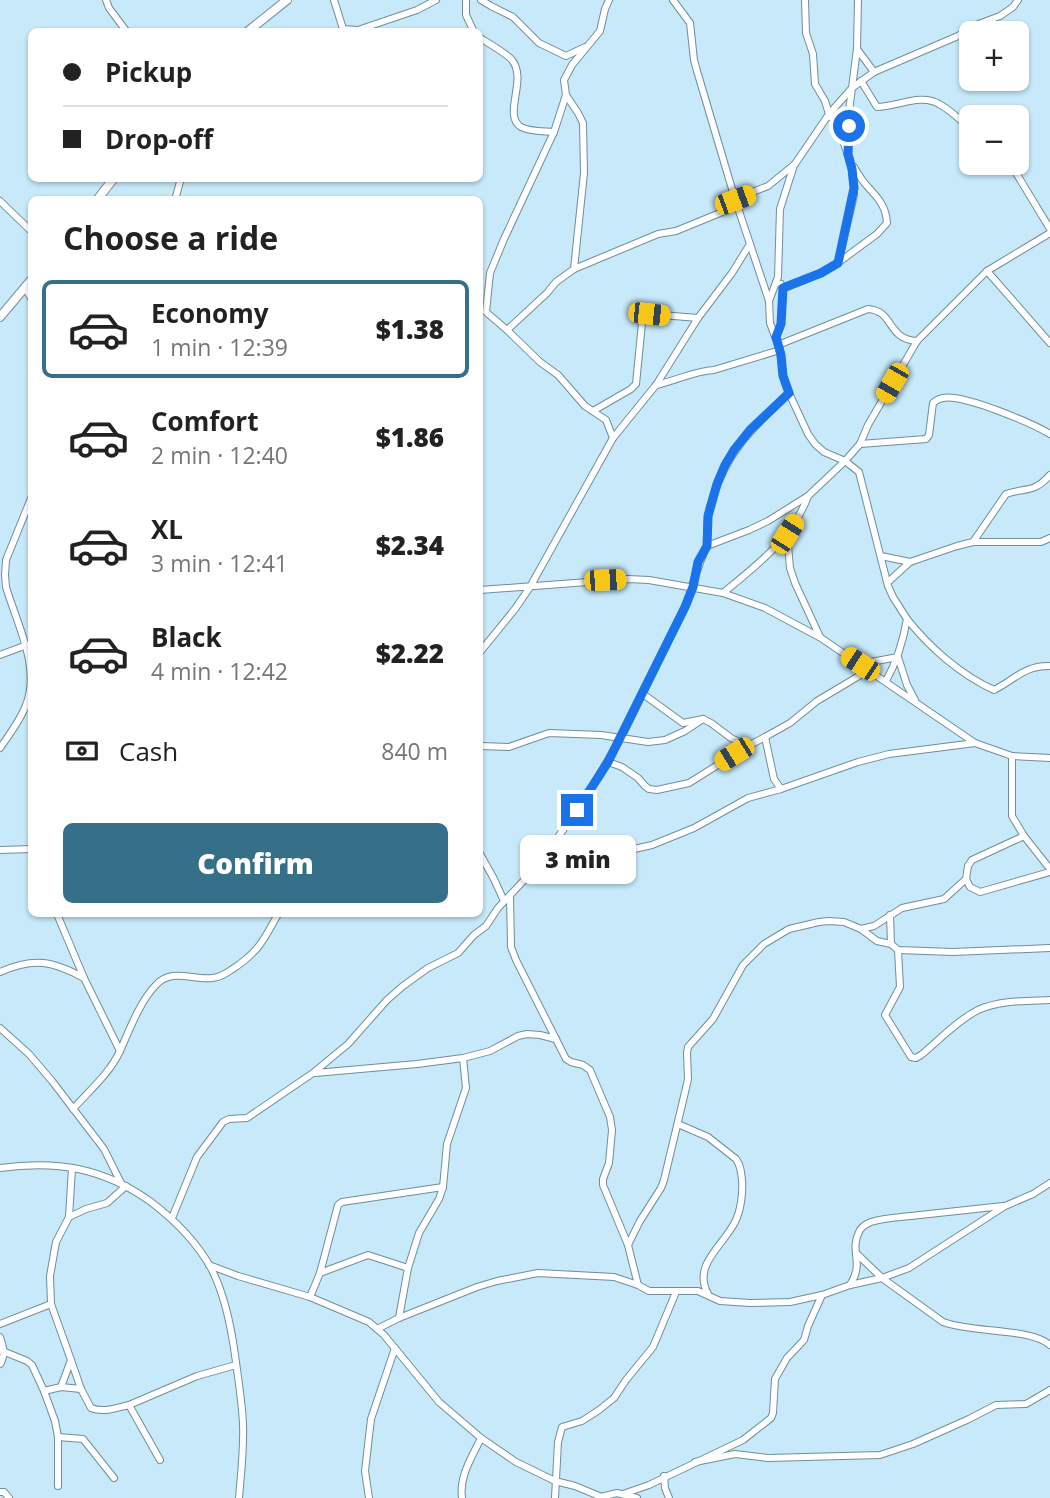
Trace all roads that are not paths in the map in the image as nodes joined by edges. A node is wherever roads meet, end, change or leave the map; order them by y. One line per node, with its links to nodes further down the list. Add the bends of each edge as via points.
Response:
1 (106, 0): 12 (street)
2 (287, 0): 13 (main road)
3 (334, 0): 14 (street)
4 (436, 0): 15 (street)
5 (466, 0): 16 (street)
6 (481, 0): 20 (street, via 513,17 539,43)
7 (609, 0): 18 (street, via 600,31)
8 (673, 0): 36 (street, via 691,23 694,60)
9 (805, 0): 26 (street, via 815,84)
10 (858, 0): 19 (street)
11 (1018, 0): 21 (street, via 1000,16)
12 (124, 28)
13 (252, 28)
14 (342, 28)
15 (364, 28)
16 (472, 28)
17 (483, 40): 28 (street, via 514,63 517,123 526,129)
18 (587, 46): 20 (street); 22 (street)
19 (857, 49): 21 (street); 24 (street)
20 (566, 55): 22 (street)
21 (874, 72): 23 (street)
22 (567, 73): 25 (street)
23 (861, 81): 24 (street); 27 (street, via 877,107 936,102)
24 (852, 88): 26 (street); 29 (street)
25 (566, 95): 28 (street); 41 (street, via 583,123 584,173)
26 (829, 114): 29 (street); 31 (street)
27 (959, 119)
28 (554, 132): 51 (street, via 490,273 486,312)
29 (848, 154): 30 (street)
30 (850, 162): 40 (street, via 854,195); 40 (street, via 880,200 887,223)
31 (794, 164): 36 (street, via 768,186); 43 (street, via 780,209)
32 (1017, 175): 38 (street)
33 (111, 182): 34 (main road)
34 (100, 196)
35 (0, 201): 37 (street)
36 (736, 203): 39 (street); 41 (street)
37 (28, 228)
38 (1050, 231): 42 (street)
39 (750, 244): 48 (street); 50 (street)
40 (838, 263): 46 (street)
41 (573, 269): 51 (street)
42 (987, 271): 53 (street); 54 (street)
43 (778, 276): 46 (street); 48 (street)
44 (28, 284): 45 (main road)
45 (25, 287): 47 (street); 49 (main road)
46 (783, 288): 52 (street)
47 (28, 293)
48 (769, 301): 52 (street)
49 (0, 317)
50 (698, 318): 56 (street); 58 (street, via 645,315 636,384)
51 (507, 330): 58 (street)
52 (776, 337): 55 (street)
53 (917, 341): 55 (street, via 904,339 882,313 868,309); 61 (street)
54 (1050, 343)
55 (779, 347): 56 (street); 57 (street)
56 (656, 385): 60 (street)
57 (789, 393): 62 (street, via 815,444); 69 (street, via 750,430 725,465 708,516)
58 (593, 411): 60 (street, via 606,420)
59 (1050, 434): 61 (street, via 1020,419 947,397 933,403 926,439)
60 (613, 438): 73 (street)
61 (860, 444): 62 (street)
62 (845, 461): 64 (street); 70 (street, via 859,472)
63 (1050, 475): 68 (street, via 1037,487 1006,494)
64 (808, 496): 66 (street); 69 (street, via 768,521)
65 (28, 506): 79 (street, via 6,560 5,575 13,611)
66 (787, 534): 76 (street); 78 (street, via 790,568)
67 (1050, 538): 68 (street, via 1041,542)
68 (973, 542): 71 (street)
69 (707, 546): 74 (street)
70 (881, 556): 71 (street); 72 (street)
71 (910, 562): 72 (street)
72 (888, 582): 77 (street)
73 (530, 587): 74 (street, via 628,579); 75 (street); 80 (street)
74 (693, 587): 76 (street); 87 (street)
75 (483, 590)
76 (723, 593): 78 (street, via 765,608)
77 (907, 619): 82 (street); 84 (street, via 932,647 994,691 1030,668)
78 (821, 638): 83 (street)
79 (28, 645): 81 (street)
80 (483, 648)
81 (0, 655)
82 (898, 657): 83 (street); 86 (street); 89 (street)
83 (860, 664): 85 (street)
84 (1050, 666)
85 (869, 670): 86 (street); 92 (street)
86 (886, 681): 89 (street)
87 (643, 694): 90 (street, via 683,723); 91 (street)
88 (28, 699): 96 (street)
89 (915, 702): 93 (street)
90 (703, 719): 91 (street, via 665,740); 95 (street)
91 (621, 737): 94 (street, via 549,733 509,747); 99 (street)
92 (765, 737): 95 (street); 100 (street)
93 (975, 743): 97 (street); 100 (street, via 889,754)
94 (483, 746)
95 (748, 746): 99 (street, via 689,783 657,790)
96 (0, 748)
97 (1012, 756): 98 (street); 101 (street, via 1012,813)
98 (1050, 758)
99 (608, 762): 105 (street)
100 (780, 789): 105 (street, via 748,798 652,845)
101 (1024, 836): 106 (street); 107 (street, via 972,860)
102 (28, 849): 103 (street)
103 (0, 850)
104 (483, 859): 108 (street)
105 (541, 862): 108 (street)
106 (1050, 870): 107 (street, via 980,892 970,887)
107 (966, 878): 109 (street, via 944,899)
108 (507, 899): 120 (street, via 511,947); 123 (street, via 458,953 403,986)
109 (890, 915): 112 (street); 113 (street)
110 (58, 917): 117 (street)
111 (276, 917): 121 (street, via 253,955 220,976 177,975 158,983)
112 (861, 929): 113 (street, via 877,941); 125 (street, via 829,921 789,929 764,944 743,965 713,1019 688,1047 688,1079)
113 (891, 944): 115 (street)
114 (1050, 947): 115 (street)
115 (898, 950): 118 (street, via 900,987 885,1016 911,1057 921,1055 981,1009)
116 (0, 972): 117 (street, via 36,961)
117 (84, 978): 121 (street)
118 (1050, 1000)
119 (0, 1028): 124 (street, via 29,1054)
120 (556, 1039): 122 (street, via 523,1035); 134 (street, via 566,1059 590,1070 610,1117 609,1163 603,1185)
121 (120, 1051): 124 (street)
122 (463, 1058): 123 (street); 130 (street, via 466,1088 447,1144)
123 (313, 1073): 133 (street, via 247,1118 219,1125 197,1157)
124 (73, 1110): 129 (street, via 104,1149)
125 (678, 1124): 134 (street, via 661,1188); 145 (street, via 708,1137 740,1163 742,1188 736,1220 704,1270)
126 (0, 1168): 127 (street)
127 (72, 1168): 129 (street); 132 (street)
128 (1050, 1183): 131 (street)
129 (123, 1184): 132 (street, via 107,1203); 133 (street)
130 (443, 1186): 137 (street, via 422,1224); 138 (street, via 342,1202)
131 (1006, 1206): 135 (street, via 870,1222 858,1233); 139 (street, via 909,1268)
132 (69, 1217): 146 (street, via 52,1261)
133 (172, 1218): 136 (street)
134 (628, 1245): 140 (street)
135 (856, 1254): 139 (street); 141 (street, via 857,1271)
136 (209, 1265): 144 (street); 157 (street, via 227,1312)
137 (408, 1268): 138 (street, via 368,1255); 147 (street)
138 (320, 1273): 144 (street)
139 (881, 1278): 141 (street); 151 (street, via 955,1327)
140 (638, 1285): 142 (street, via 649,1291); 147 (street, via 614,1277 538,1273 497,1280)
141 (850, 1285): 143 (street)
142 (676, 1292): 145 (street, via 698,1291); 169 (street, via 653,1347 614,1398 582,1421 562,1427)
143 (822, 1295): 145 (street, via 790,1302); 166 (street, via 804,1340 775,1379 771,1418 743,1440)
144 (310, 1297): 149 (street, via 360,1317)
145 (711, 1298)
146 (51, 1304): 148 (street); 155 (street)
147 (399, 1318): 149 (street)
148 (0, 1324)
149 (377, 1329): 153 (street)
150 (0, 1337): 154 (street)
151 (1047, 1339): 152 (street)
152 (1050, 1345)
153 (395, 1348): 164 (street, via 439,1402); 176 (street, via 371,1419 365,1471)
154 (2, 1351): 156 (street); 161 (street, via 32,1365)
155 (71, 1360): 158 (street); 159 (street)
156 (0, 1364)
157 (236, 1365): 162 (street); 175 (street, via 243,1428)
158 (61, 1387): 159 (street); 161 (street)
159 (81, 1389): 162 (street, via 93,1409)
160 (1050, 1390): 166 (street, via 1030,1403 996,1405 880,1455 768,1458 736,1454)
161 (44, 1391): 163 (street)
162 (129, 1405): 165 (street)
163 (58, 1437): 168 (street, via 83,1439); 170 (street)
164 (481, 1438): 169 (street); 177 (street, via 464,1474)
165 (160, 1460)
166 (695, 1462): 167 (street)
167 (664, 1476): 172 (street); 180 (street)
168 (114, 1478)
169 (555, 1481): 173 (street); 178 (street)
170 (58, 1486)
171 (0, 1492): 174 (street)
172 (623, 1494): 173 (street); 179 (street)
173 (602, 1497)
174 (9, 1498)
175 (239, 1498)
176 (369, 1498)
177 (462, 1498)
178 (555, 1498)
179 (637, 1498)
180 (669, 1498)

